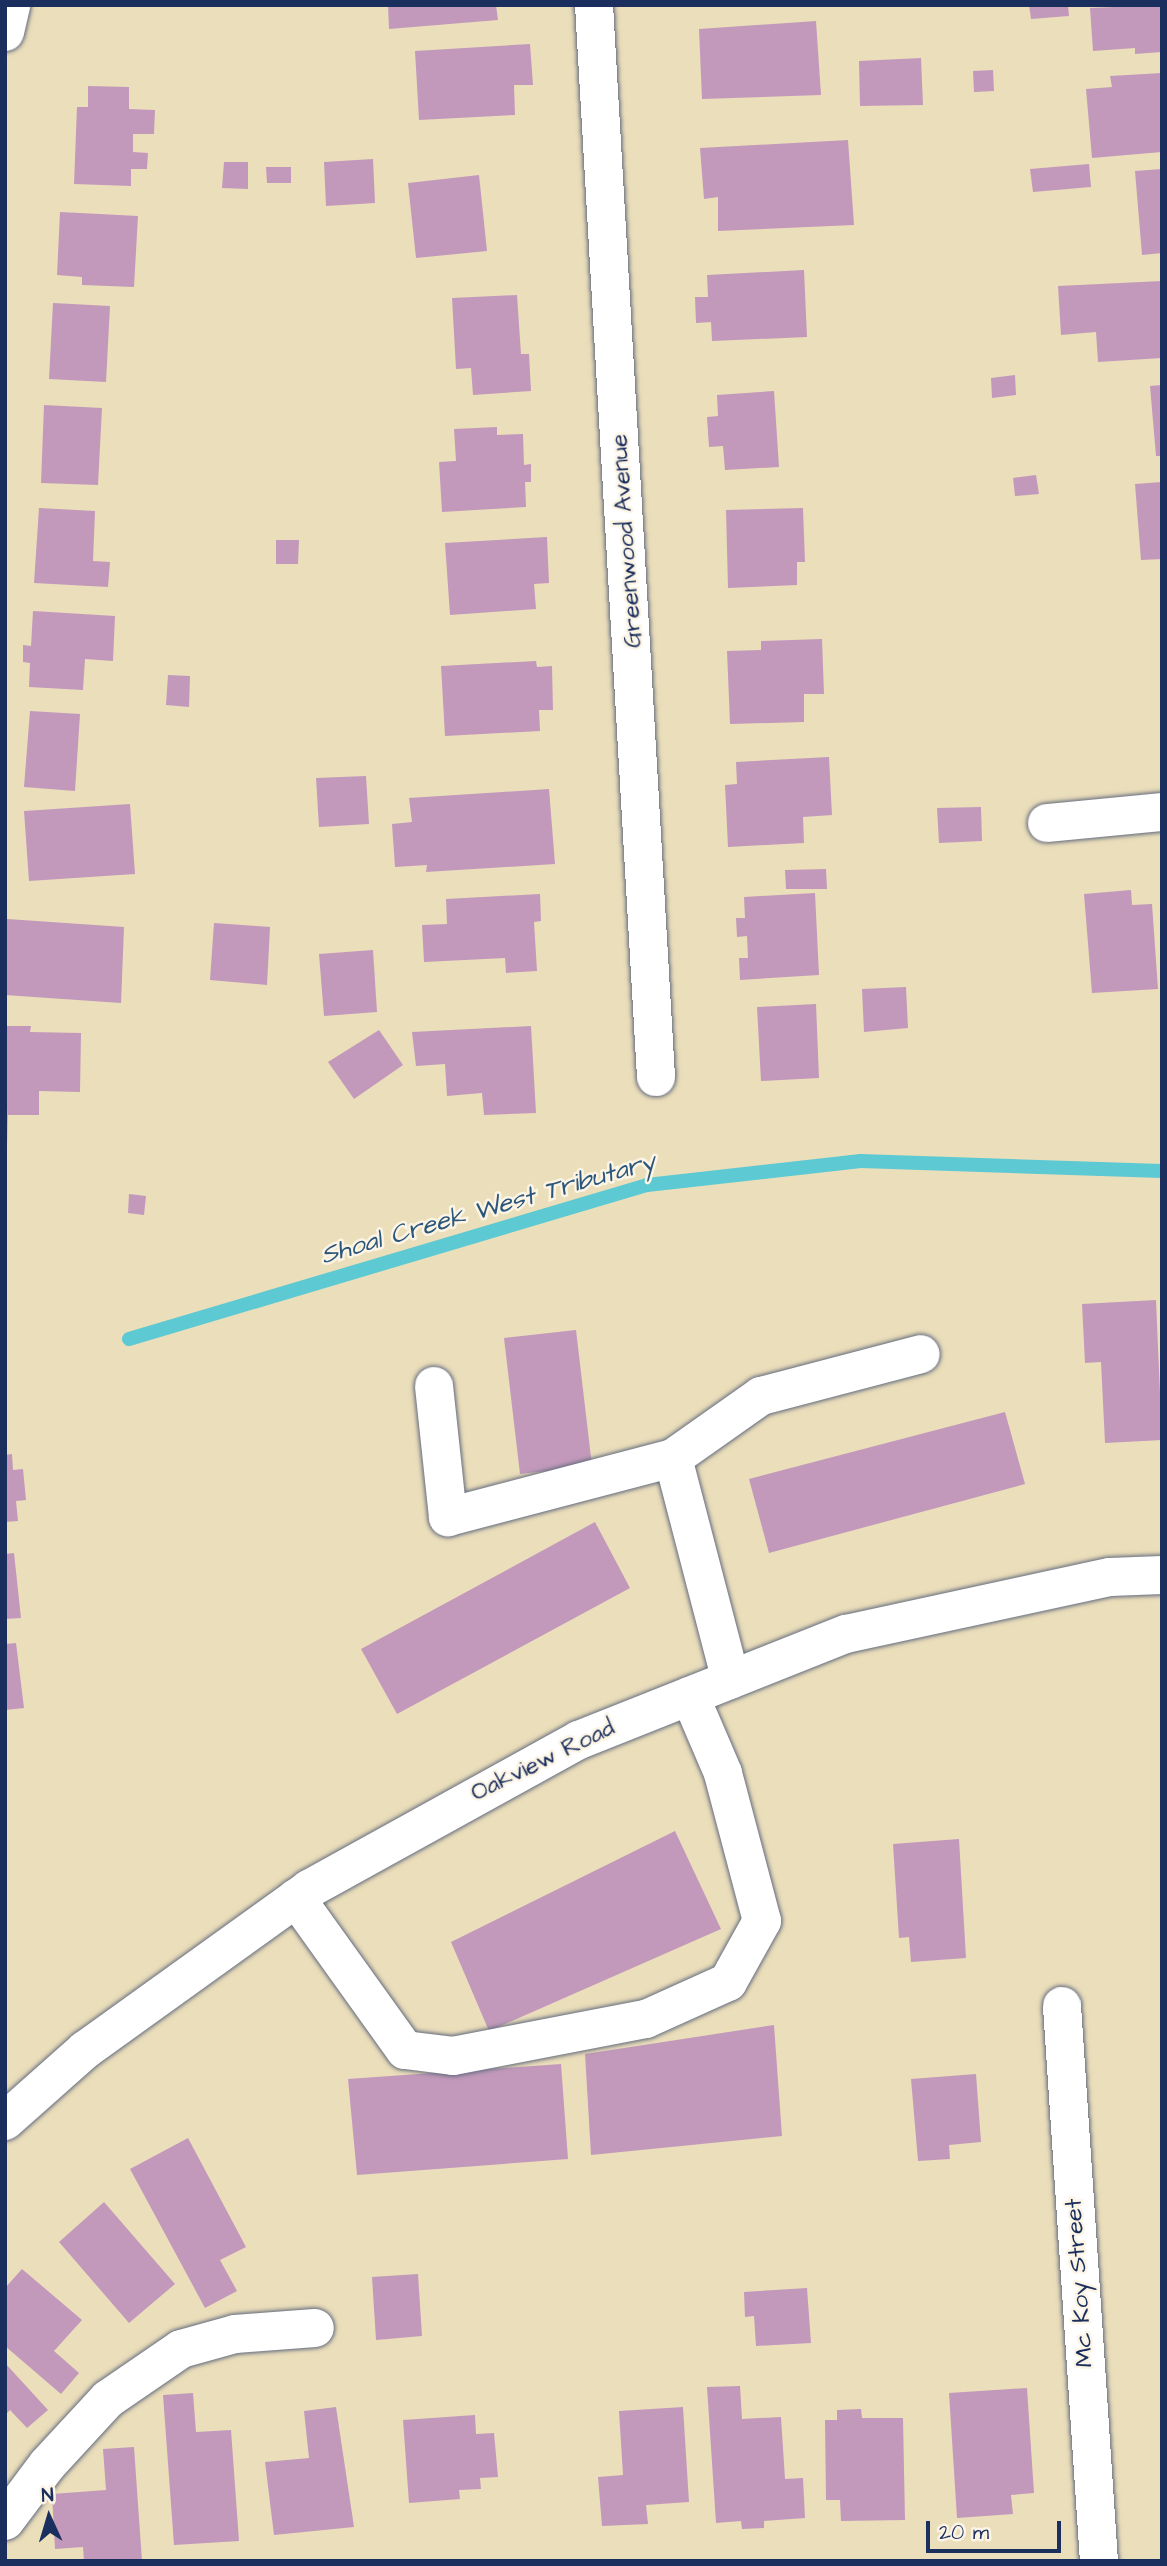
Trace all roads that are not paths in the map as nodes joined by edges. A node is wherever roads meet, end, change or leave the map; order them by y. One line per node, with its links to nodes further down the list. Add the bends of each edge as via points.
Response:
1 (11, 5): 3 (street)
2 (594, 5): 6 (street, Greenwood Avenue)
3 (5, 32)
4 (1162, 812): 5 (street)
5 (1047, 823)
6 (656, 1077)
7 (921, 1354): 9 (street, via 761,1396)
8 (434, 1386): 9 (street, via 448,1517)
9 (673, 1458): 11 (street)
10 (1162, 1575): 11 (street, Oakview Road, via 1110,1577 846,1634)
11 (731, 1680): 12 (street, Oakview Road)
12 (690, 1696): 13 (street, Oakview Road, via 579,1740 462,1801); 13 (street, via 723,1773 762,1921 727,1982 646,2019 453,2056 405,2050)
13 (296, 1898): 15 (street, Oakview Road, via 85,2050)
14 (1062, 2006): 18 (street, Mc Koy Street)
15 (5, 2121)
16 (315, 2328): 17 (street, via 235,2334 181,2349 108,2399 47,2465)
17 (5, 2521)
18 (1099, 2561)

